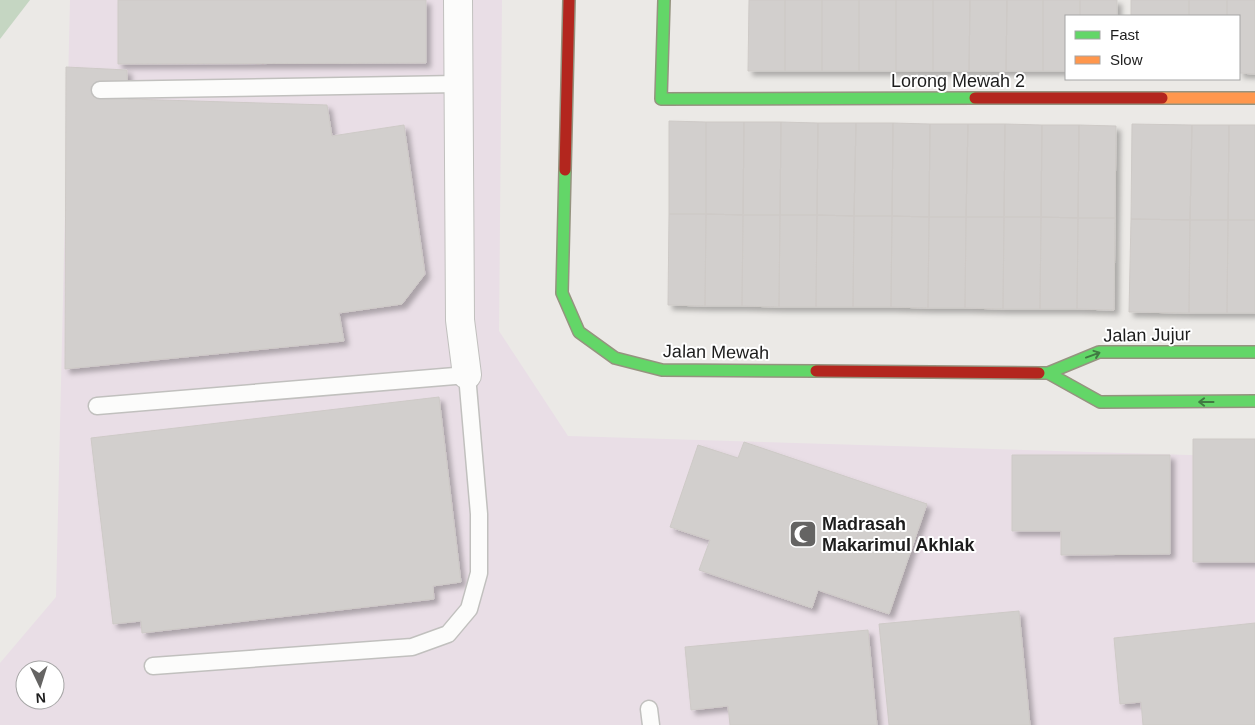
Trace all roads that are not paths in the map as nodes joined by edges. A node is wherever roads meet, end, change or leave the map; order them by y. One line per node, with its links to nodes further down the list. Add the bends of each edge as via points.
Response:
1 (458, 0): 4 (street)
2 (569, 0): 8 (street, Jalan Mewah, via 562,293 579,332 615,358 662,370)
3 (664, 0): 6 (street, Lorong Mewah 2, via 660,100)
4 (458, 84): 5 (lane); 9 (street, via 460,320)
5 (100, 90)
6 (1255, 98)
7 (1255, 352): 8 (street, Jalan Jujur, one-way to 7, via 1098,352)
8 (1048, 374): 10 (street, one-way to 8, via 1100,402)
9 (466, 375): 11 (lane); 12 (lane, via 479,514 479,573 469,609 448,634 412,648)
10 (1255, 401)
11 (98, 406)
12 (153, 666)

